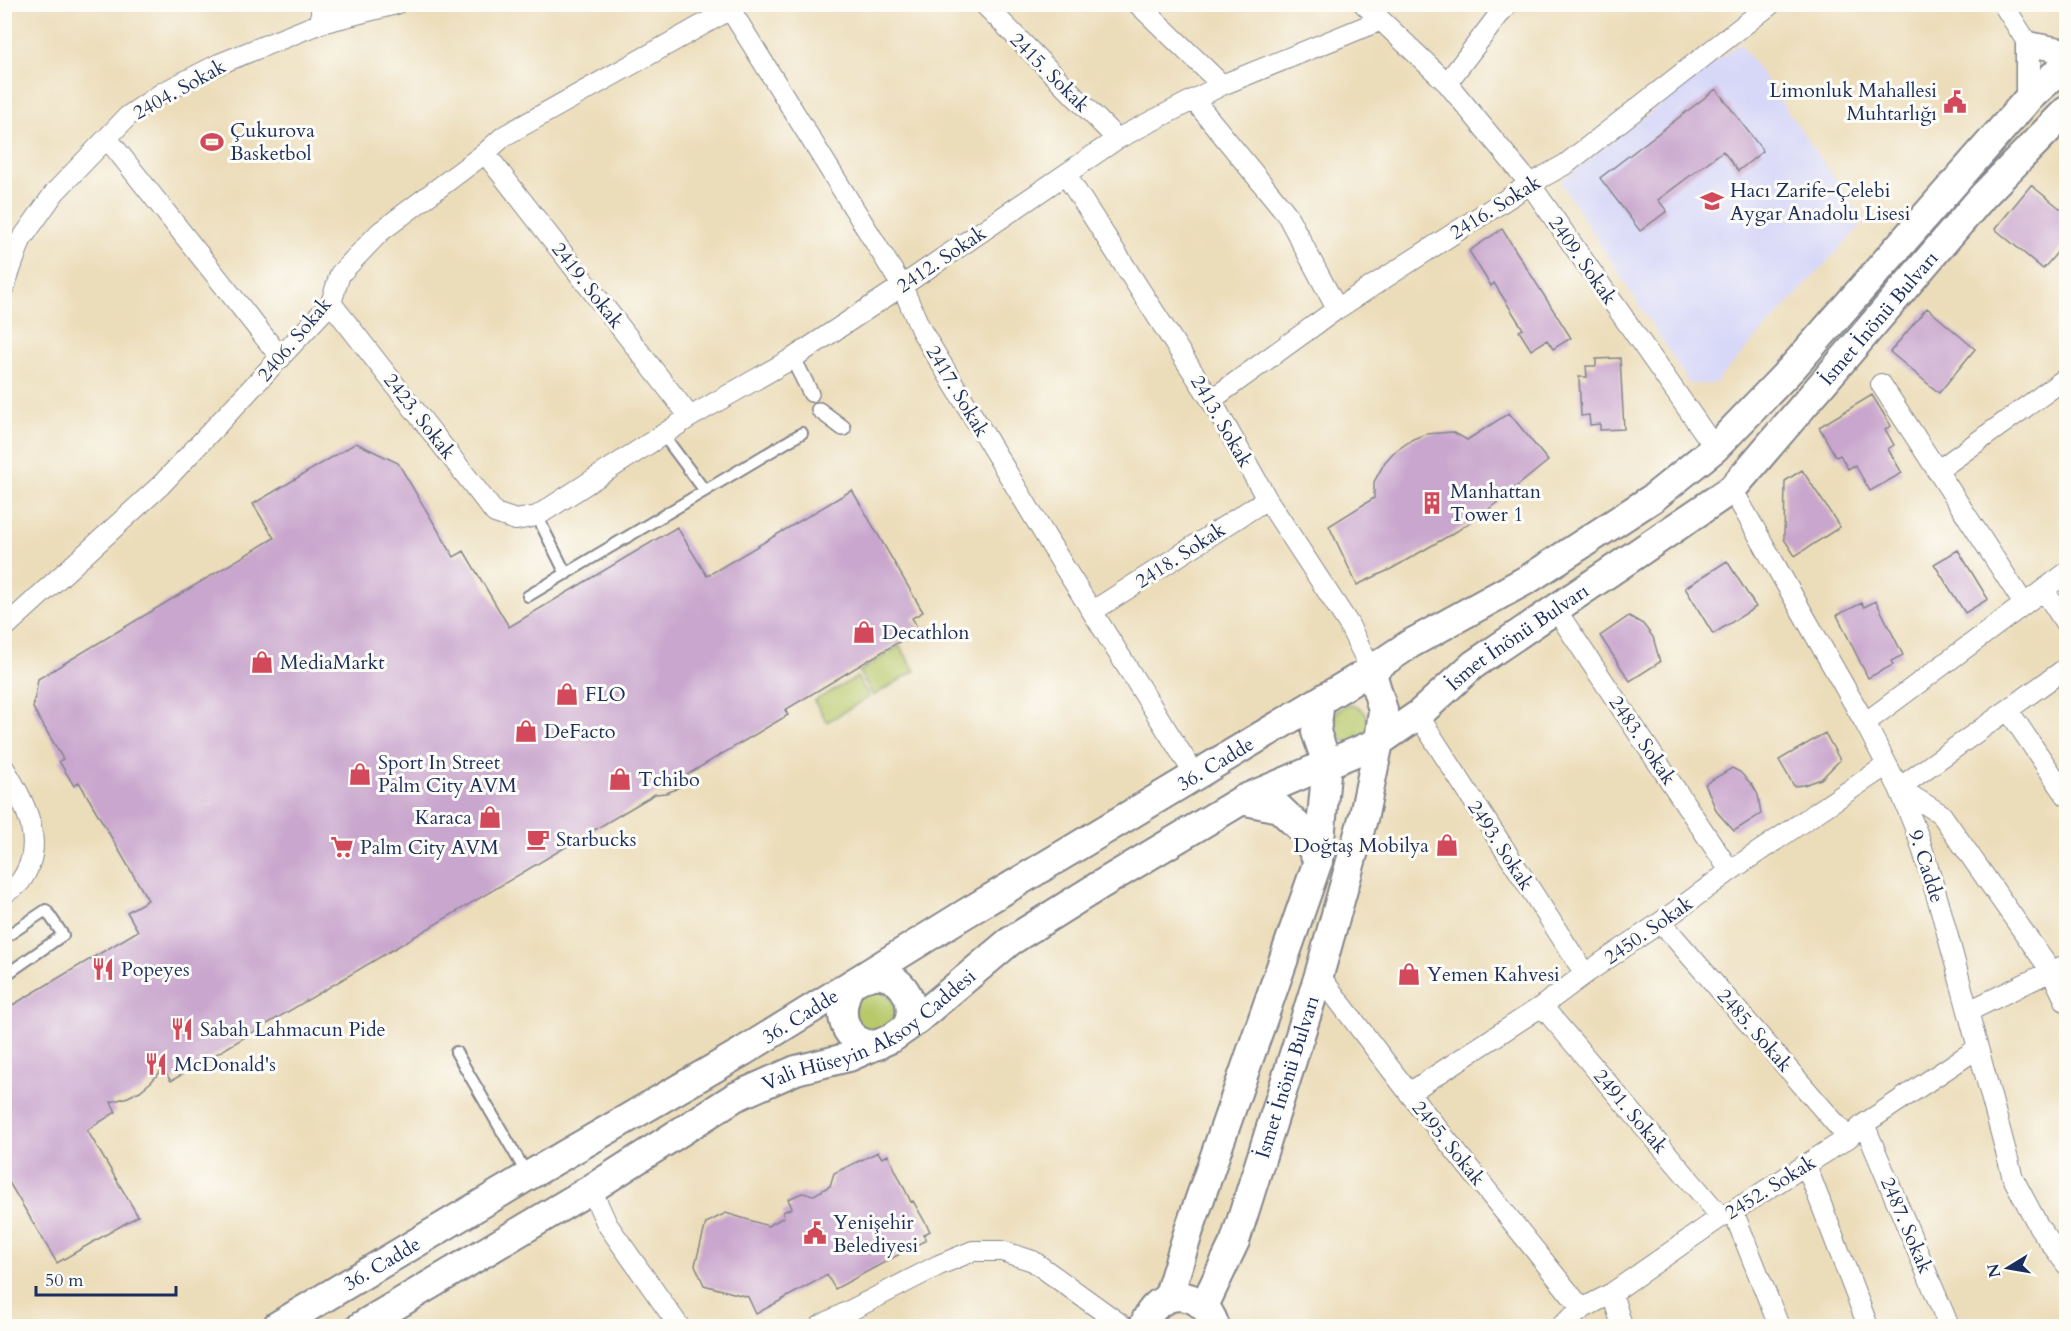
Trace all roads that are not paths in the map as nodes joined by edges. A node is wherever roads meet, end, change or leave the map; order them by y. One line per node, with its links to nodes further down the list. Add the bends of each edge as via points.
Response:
1 (396, 4): 9 (street, 2404. Sokak)
2 (984, 4): 20 (street, 2415. Sokak)
3 (1138, 4): 15 (street)
4 (1364, 4): 10 (street, 2409. Sokak)
5 (1507, 4): 14 (street)
6 (1771, 4): 23 (street, 2416. Sokak, via 1566,164)
7 (2003, 4): 11 (street)
8 (728, 7): 21 (street, 2406. Sokak, via 504,136); 24 (street, 2417. Sokak)
9 (321, 14): 19 (street, 2404. Sokak, via 162,93 128,116)
10 (1379, 21): 14 (street, 2409. Sokak); 15 (street, 2412. Sokak)
11 (2028, 44): 12 (street); 16 (street)
12 (2067, 51)
13 (2067, 64): 16 (main road, İsmet İnönü Bulvarı)
14 (1447, 83): 23 (street, 2409. Sokak)
15 (1222, 85): 17 (street, 2412. Sokak)
16 (2028, 99): 39 (main road, İsmet İnönü Bulvarı, via 1793,367)
17 (1194, 100): 20 (street, 2412. Sokak); 27 (street, via 1286,213)
18 (2067, 111): 41 (main road, İsmet İnönü Bulvarı, via 1983,196)
19 (107, 138): 25 (street, 2404. Sokak, via 56,192 21,240); 28 (street)
20 (1117, 139): 22 (street, 2412. Sokak)
21 (485, 153): 26 (street, 2406. Sokak, via 380,232 340,274); 35 (street, 2419. Sokak)
22 (1066, 175): 24 (street, 2412. Sokak); 33 (street, 2413. Sokak)
23 (1530, 184): 27 (street, 2416. Sokak); 39 (street, 2409. Sokak)
24 (902, 286): 29 (street, 2412. Sokak); 52 (street, 2417. Sokak, via 921,330)
25 (4, 287)
26 (331, 303): 28 (street, 2406. Sokak); 45 (street, 2423. Sokak, via 495,513)
27 (1337, 309): 33 (street, 2416. Sokak)
28 (281, 358): 54 (street, 2406. Sokak, via 161,484)
29 (793, 358): 32 (street); 35 (street, 2412. Sokak)
30 (2067, 378): 40 (street)
31 (1881, 384): 40 (street)
32 (811, 394)
33 (1211, 400): 43 (street, 2413. Sokak)
34 (819, 410): 36 (street)
35 (690, 417): 38 (street, 2412. Sokak)
36 (843, 428)
37 (802, 433): 42 (lane)
38 (664, 436): 42 (lane); 44 (street, 2412. Sokak)
39 (1715, 448): 56 (main road, İsmet İnönü Bulvarı, via 1653,498 1606,529)
40 (1937, 471): 50 (street)
41 (1732, 489): 51 (main road, İsmet İnönü Bulvarı); 60 (street, 9. Cadde)
42 (705, 490): 47 (lane)
43 (1267, 499): 52 (street, 2418. Sokak); 56 (street, 2413. Sokak, via 1348,623)
44 (537, 516): 45 (street, 2412. Sokak); 47 (lane)
45 (516, 520)
46 (2067, 573): 48 (street)
47 (566, 574): 49 (lane)
48 (2044, 590): 50 (street); 53 (street)
49 (528, 596)
50 (2024, 603): 60 (street)
51 (1556, 610): 59 (main road, İsmet İnönü Bulvarı, via 1473,665); 70 (street, 2483. Sokak)
52 (1093, 611): 65 (street, 2417. Sokak)
53 (2067, 624)
54 (4, 628)
55 (2067, 668): 58 (street)
56 (1371, 670): 57 (main road, İsmet İnönü Bulvarı); 61 (main road, via 1383,710)
57 (1320, 701): 62 (main road, via 1316,732); 65 (main road, 36. Cadde)
58 (2008, 710): 66 (street); 67 (street)
59 (1418, 715): 61 (main road, İsmet İnönü Bulvarı); 75 (street, 2493. Sokak)
60 (1865, 723): 63 (street, 9. Cadde)
61 (1379, 742): 62 (main road, Vali Hüseyin Aksoy Caddesi); 76 (main road, İsmet İnönü Bulvarı, via 1364,815)
62 (1327, 763): 68 (main road, Vali Hüseyin Aksoy Caddesi); 69 (main road, İsmet İnönü Bulvarı)
63 (1887, 765): 66 (street, 9. Cadde); 70 (street, 2450. Sokak)
64 (4, 768): 71 (street, via 31,822 33,855 19,883)
65 (1196, 775): 78 (main road, 36. Cadde)
66 (1899, 788): 74 (street, via 1941,814); 81 (street, 9. Cadde, via 1919,838)
67 (2067, 795)
68 (1242, 800): 69 (main road, via 1279,808 1303,831); 82 (main road, Vali Hüseyin Aksoy Caddesi, via 1009,942)
69 (1318, 861): 95 (main road, İsmet İnönü Bulvarı)
70 (1730, 871): 72 (street, 2450. Sokak)
71 (4, 893)
72 (1661, 922): 75 (street, 2450. Sokak); 88 (street, 2485. Sokak)
73 (4, 938): 77 (lane, via 46,910 63,935)
74 (2059, 968): 79 (street); 81 (street)
75 (1584, 974): 80 (street, 2450. Sokak)
76 (1319, 975): 86 (street, 2495. Sokak); 97 (main road, İsmet İnönü Bulvarı)
77 (4, 976)
78 (856, 982): 82 (main road, via 881,975 900,984 911,1003); 83 (main road, via 841,1006 842,1017 852,1036); 90 (main road, 36. Cadde)
79 (2067, 1002)
80 (1542, 1006): 86 (street, 2450. Sokak); 92 (street, 2491. Sokak)
81 (1969, 1011): 84 (street, 9. Cadde)
82 (906, 1028): 83 (main road, Vali Hüseyin Aksoy Caddesi)
83 (878, 1045): 91 (main road, Vali Hüseyin Aksoy Caddesi, via 849,1057 796,1070 735,1097)
84 (1978, 1048): 87 (street, 2452. Sokak); 93 (street, 9. Cadde, via 2013,1178 2039,1227)
85 (456, 1052): 90 (lane)
86 (1409, 1093): 96 (street, 2495. Sokak)
87 (1864, 1124): 88 (street, 2452. Sokak); 108 (street, 2487. Sokak)
88 (1848, 1138): 89 (street, 2452. Sokak)
89 (1806, 1165): 92 (street, 2452. Sokak); 107 (street)
90 (528, 1176): 99 (main road, 36. Cadde)
91 (591, 1189): 98 (main road, Vali Hüseyin Aksoy Caddesi); 100 (street, via 607,1224)
92 (1727, 1214): 94 (street, 2452. Sokak); 106 (street, 2491. Sokak)
93 (2067, 1264)
94 (1612, 1293): 96 (street, 2452. Sokak); 105 (street)
95 (1168, 1298): 97 (main road, via 1193,1299); 103 (main road, via 1149,1313)
96 (1582, 1309): 104 (street, 2452. Sokak)
97 (1210, 1316)
98 (369, 1325)
99 (277, 1326)
100 (679, 1326)
101 (820, 1326): 102 (street, via 939,1265 973,1251 1002,1251 1033,1261)
102 (1123, 1326)
103 (1144, 1326)
104 (1562, 1326)
105 (1622, 1326)
106 (1779, 1326)
107 (1868, 1326)
108 (1949, 1326)

